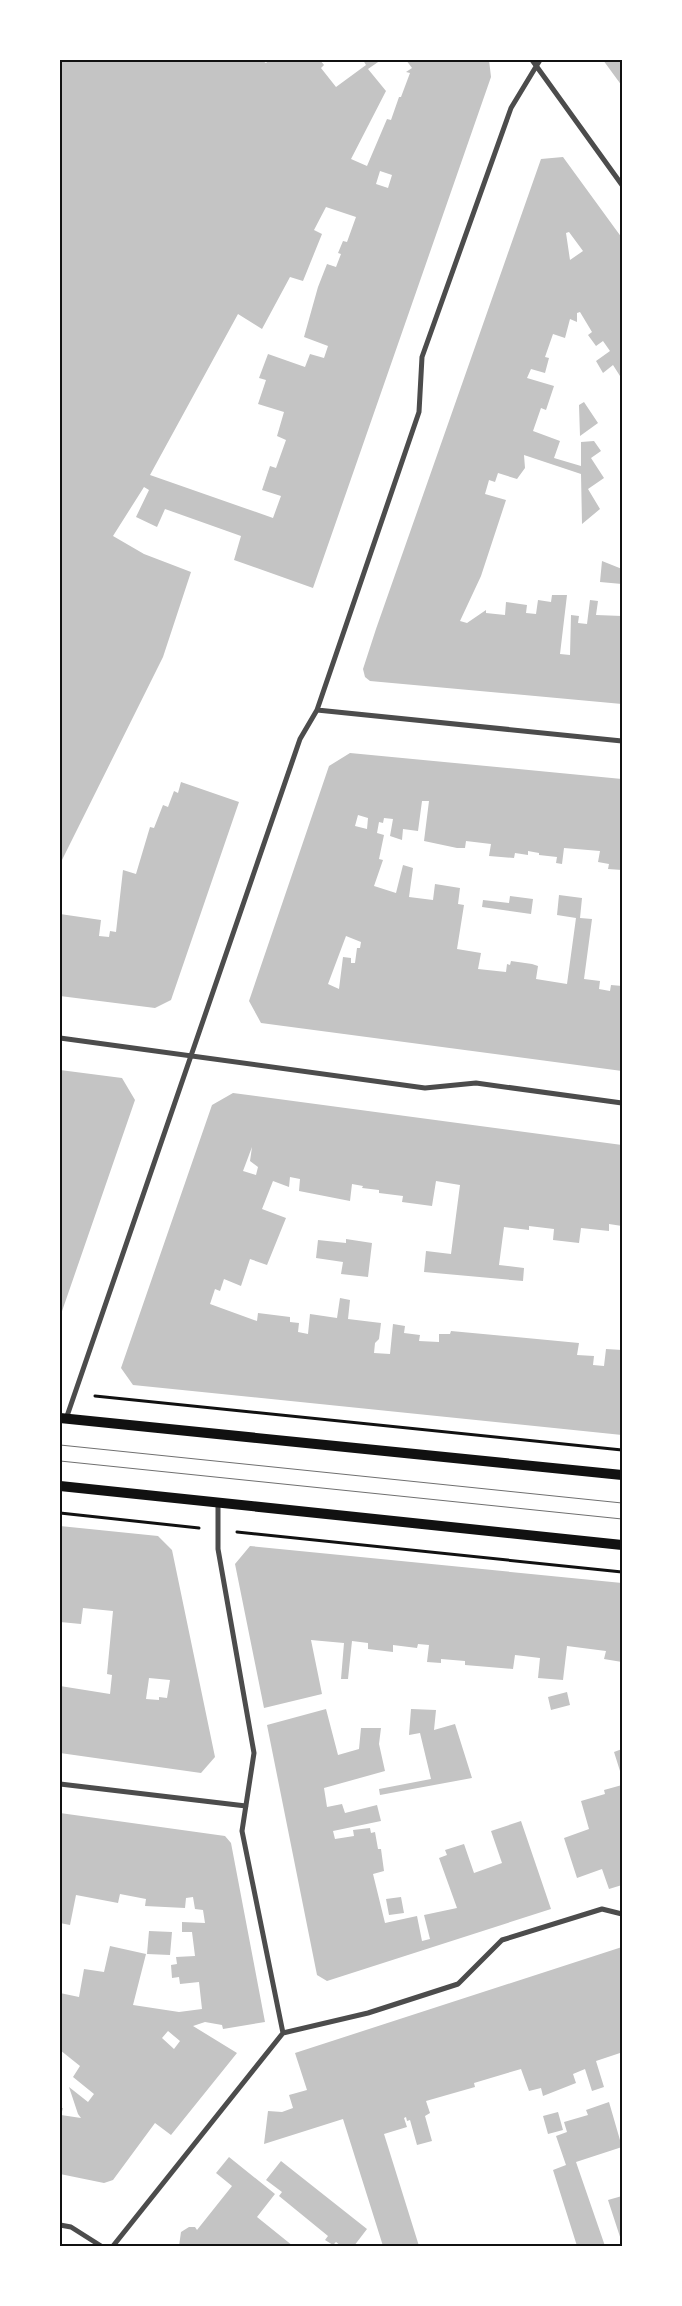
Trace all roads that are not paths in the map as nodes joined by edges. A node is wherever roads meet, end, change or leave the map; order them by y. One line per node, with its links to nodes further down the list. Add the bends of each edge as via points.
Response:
1 (540, 60): 2 (street)
2 (534, 62): 3 (street); 4 (street, via 511,108 422,357 419,412)
3 (622, 185)
4 (317, 710): 5 (street); 7 (street, via 300,740)
5 (622, 741)
6 (60, 1038): 7 (street)
7 (190, 1056): 8 (street, via 425,1088 476,1083); 9 (street)
8 (622, 1103)
9 (63, 1418): 10 (main road)
10 (622, 1474)
11 (60, 1486): 12 (main road)
12 (218, 1502): 13 (main road); 15 (street, via 218,1549 254,1753)
13 (622, 1545)
14 (60, 1784): 15 (street)
15 (246, 1806): 17 (street, via 242,1831)
16 (622, 1914): 17 (street, via 602,1909 502,1940 458,1984 368,2013)
17 (283, 2033): 20 (street)
18 (60, 2225): 19 (street, via 72,2227)
19 (101, 2246)
20 (114, 2246)

